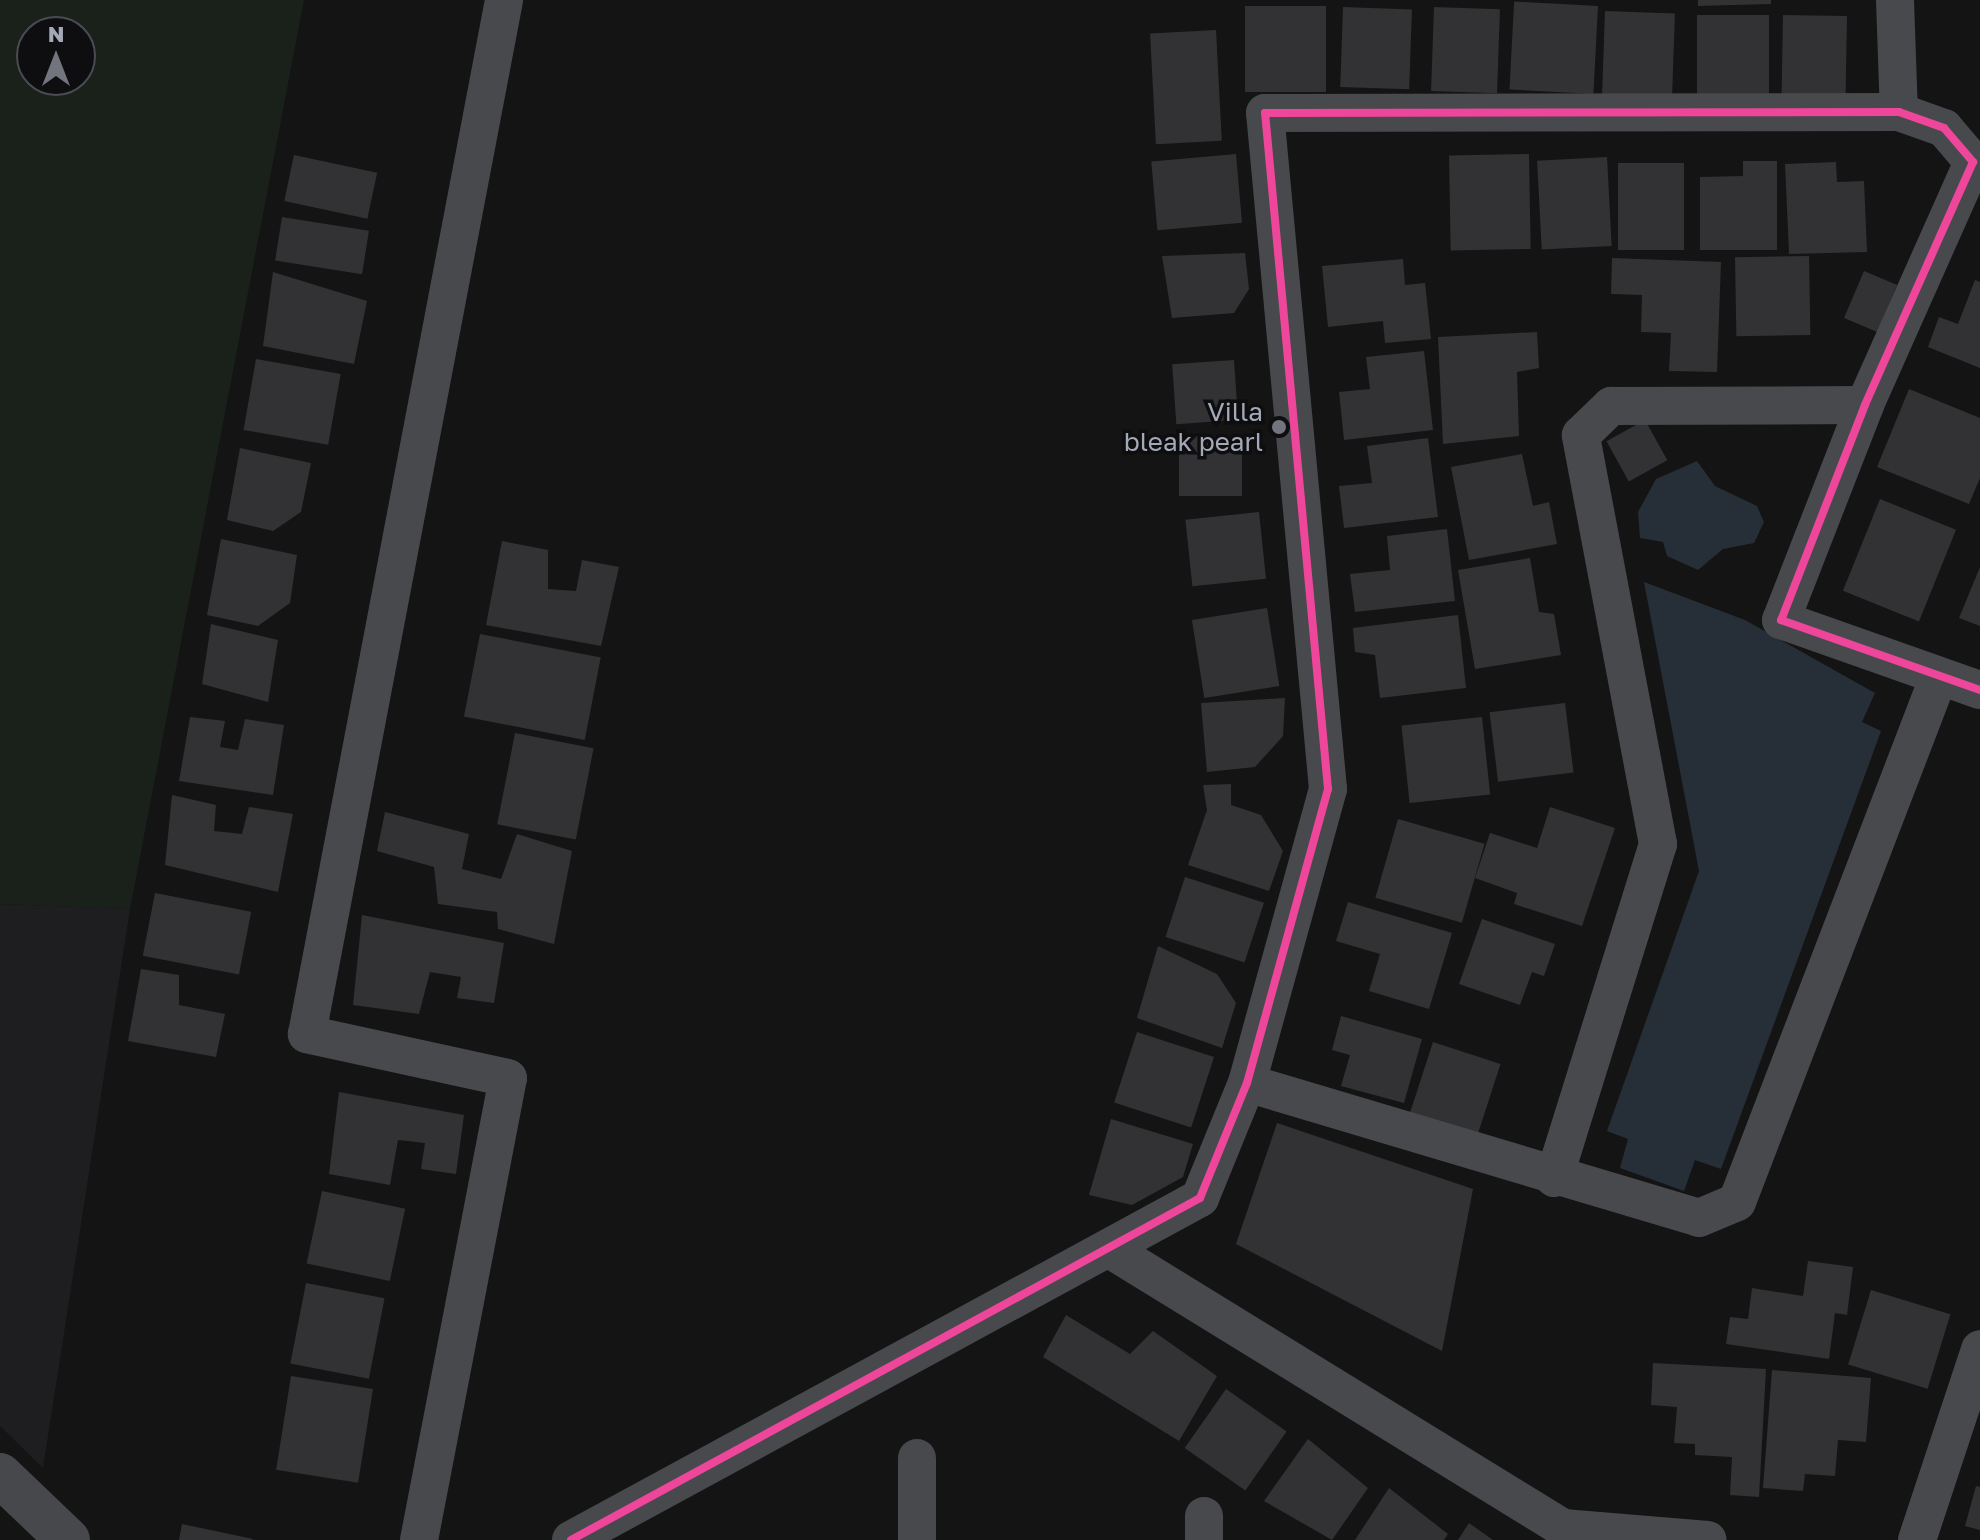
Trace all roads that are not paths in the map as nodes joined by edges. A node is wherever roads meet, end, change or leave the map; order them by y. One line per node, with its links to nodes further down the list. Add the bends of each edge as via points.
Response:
1 (504, 0): 14 (street, via 307,1034 508,1078)
2 (1895, 0): 3 (street)
3 (1899, 112): 4 (street, via 1944,128 1973,162); 7 (street, via 1265,113 1328,789)
4 (1865, 405): 5 (street, via 1781,620); 8 (street, via 1611,406 1581,435 1658,844)
5 (1939, 676): 6 (street); 8 (street, via 1737,1202 1699,1218)
6 (1980, 690)
7 (1247, 1083): 8 (street); 9 (street, via 1200,1198)
8 (1554, 1178)
9 (1111, 1250): 15 (street); 17 (street, via 1563,1528)
10 (1980, 1349): 18 (street)
11 (917, 1458): 16 (street)
12 (0, 1475): 13 (street)
13 (68, 1540)
14 (419, 1540)
15 (571, 1540)
16 (917, 1540)
17 (1708, 1540)
18 (1917, 1540)

